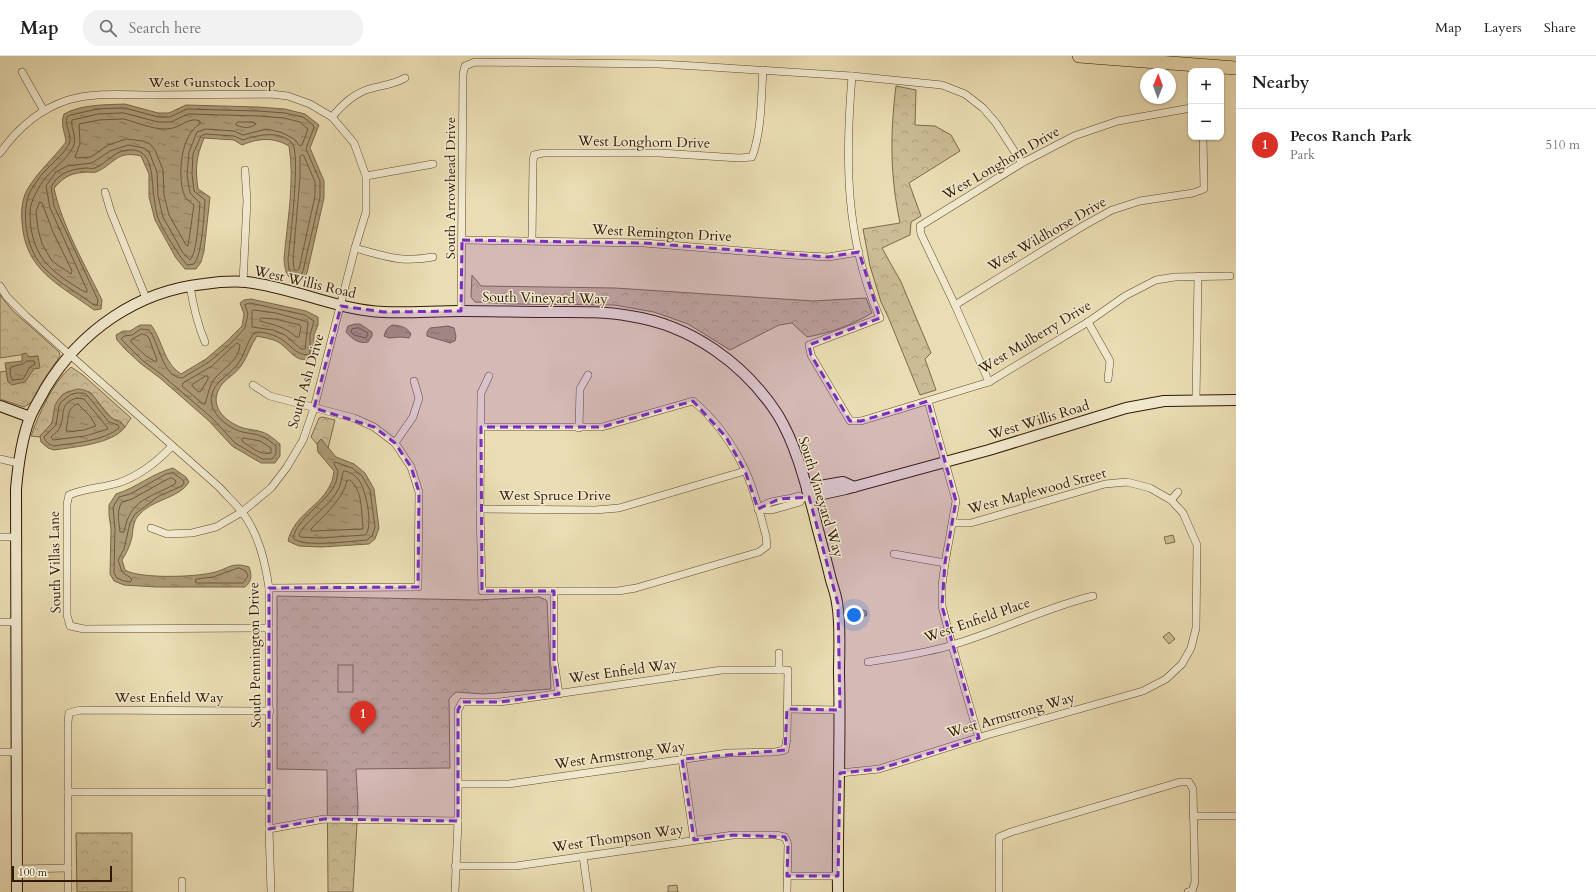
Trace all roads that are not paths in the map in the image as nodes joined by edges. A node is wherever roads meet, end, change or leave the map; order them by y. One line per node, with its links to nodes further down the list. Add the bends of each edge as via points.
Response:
1 (1079, 56): 2 (highway)
2 (1121, 59): 3 (highway); 6 (street, via 1139,64)
3 (1236, 68)
4 (763, 70): 7 (street); 19 (street, South Arrowhead Drive, via 659,64 475,62 465,66); 20 (street, West Longhorn Drive, via 760,120 752,156 739,158 660,153 534,155)
5 (22, 72): 10 (street)
6 (1236, 72)
7 (852, 76): 14 (street, via 930,83 965,94 983,108 996,123); 22 (street, via 848,124 848,175 849,197)
8 (405, 78): 11 (street, via 396,84 369,89 356,95 342,104)
9 (1188, 109): 14 (street, West Longhorn Drive, via 1125,120 1081,133)
10 (44, 111): 11 (street, West Gunstock Loop, via 67,101 99,95 271,94 288,96 310,104); 13 (street, West Gunstock Loop, via 10,139)
11 (332, 117): 17 (street, West Gunstock Loop, via 354,143)
12 (1203, 140): 30 (street, West Wildhorse Drive, via 1204,189 1140,201 1112,210)
13 (0, 153)
14 (1022, 163): 30 (street, West Longhorn Drive, via 920,226 921,234)
15 (433, 164): 17 (street)
16 (244, 170): 26 (street, via 247,201)
17 (366, 176): 21 (street, West Gunstock Loop, via 366,212)
18 (105, 192): 29 (street)
19 (462, 240): 20 (street, West Remington Drive); 32 (street, South Arrowhead Drive)
20 (532, 241): 22 (street, West Remington Drive, via 644,243 828,257)
21 (355, 248): 23 (street, via 397,260); 31 (street, West Gunstock Loop)
22 (859, 252): 44 (street, West Mulberry Drive, via 880,318 809,345 810,355 850,421 861,421)
23 (433, 257)
24 (1198, 276): 25 (street, West Mulberry Drive); 33 (street, West Mulberry Drive, via 1156,280 1125,296); 42 (street)
25 (1230, 276)
26 (243, 282): 28 (street, West Willis Road); 31 (street, West Willis Road, via 268,286)
27 (0, 286): 35 (street, via 26,316)
28 (190, 286): 29 (street, West Willis Road); 34 (street, via 192,303)
29 (146, 298): 35 (street, West Willis Road, via 107,321)
30 (955, 304): 40 (street)
31 (341, 306): 32 (street, West Willis Road, via 384,312); 46 (street, South Ash Drive)
32 (461, 311): 57 (street, South Vineyard Way, via 605,313 632,316 680,330 722,355 755,385 779,417 794,450)
33 (1088, 322): 38 (street, via 1110,361); 40 (street, West Mulberry Drive)
34 (205, 342)
35 (70, 354): 47 (street, West Willis Road, via 51,379); 51 (street, South Pennington Drive)
36 (588, 375): 49 (street, via 580,389)
37 (489, 376): 48 (street, via 482,393)
38 (1108, 379)
39 (414, 381): 50 (street, via 419,398 413,417)
40 (989, 382): 44 (street, West Mulberry Drive)
41 (253, 385): 46 (street, via 270,396)
42 (1196, 400): 43 (street, West Willis Road); 53 (street, West Willis Road, via 1164,401 1126,408)
43 (1236, 400)
44 (928, 401): 53 (street)
45 (0, 406): 47 (street)
46 (314, 408): 50 (street, via 354,418 374,427); 61 (street, South Ash Drive, via 303,440 287,467 271,488)
47 (30, 417): 54 (street, West Willis Road)
48 (481, 427): 49 (street); 59 (street)
49 (580, 428): 55 (street, via 602,427 693,401 726,437)
50 (395, 443): 68 (street, via 411,467 419,492 418,587)
51 (172, 446): 61 (street, South Pennington Drive, via 219,487); 73 (street, South Villas Lane, via 158,460 118,483 69,495 67,607 70,626 84,629)
52 (0, 459): 54 (street)
53 (946, 461): 57 (street, West Willis Road, via 854,487 843,482 820,486); 62 (street, via 956,501)
54 (18, 464): 65 (street, West Willis Road)
55 (745, 471): 59 (street, West Spruce Drive, via 619,508); 60 (street)
56 (1178, 492): 58 (street)
57 (806, 495): 60 (street, West Willis Road, via 800,502 772,510); 81 (street, South Vineyard Way, via 838,604)
58 (1171, 500): 62 (street, West Maplewood Street, via 1150,488 1127,482 1105,484 970,523); 77 (street, West Maplewood Street, via 1183,513 1197,545 1196,628)
59 (480, 508): 69 (street, via 482,591)
60 (758, 509): 69 (street, via 767,546 759,552 636,588 618,591)
61 (242, 512): 63 (street, South Ash Drive, via 216,527 192,533 167,534); 68 (street, South Pennington Drive, via 260,548 266,565)
62 (953, 523): 67 (street)
63 (151, 528)
64 (0, 537): 65 (street)
65 (16, 537): 72 (street, West Willis Road)
66 (894, 554): 67 (street)
67 (945, 563): 74 (street, via 942,606)
68 (269, 588): 73 (street, South Pennington Drive)
69 (554, 592): 79 (street, via 554,661)
70 (1092, 596): 74 (street, West Enfield Place, via 1046,609)
71 (0, 622): 72 (street)
72 (16, 622): 85 (street, West Willis Road)
73 (269, 628): 82 (street, South Pennington Drive)
74 (952, 645): 76 (street, West Enfield Place, via 919,654); 83 (street)
75 (779, 653): 78 (street)
76 (868, 662)
77 (1182, 664): 83 (street, West Armstrong Way, via 1166,679 1143,690)
78 (779, 670): 79 (street, West Enfield Way, via 722,670); 80 (street, West Enfield Way, via 788,670)
79 (559, 694): 88 (street, West Enfield Way, via 500,702 462,702 458,710)
80 (787, 709): 81 (street); 86 (street, West Armstrong Way, via 785,750)
81 (840, 710): 87 (street, South Vineyard Way)
82 (270, 711): 89 (street, West Enfield Way, via 80,710 69,713); 90 (street, South Pennington Drive)
83 (979, 738): 87 (street, West Armstrong Way, via 879,769)
84 (0, 752): 85 (street)
85 (16, 752): 99 (street, West Willis Road)
86 (682, 759): 88 (street, West Armstrong Way, via 508,784); 95 (street)
87 (840, 773): 101 (street, South Vineyard Way)
88 (458, 784): 93 (street)
89 (68, 792): 90 (street); 98 (street)
90 (269, 792): 94 (street, South Pennington Drive)
91 (1193, 816): 92 (street); 111 (street, via 1193,789 1189,782 1180,782 1011,832 999,838); 112 (street, via 1195,882)
92 (1236, 816)
93 (458, 821): 94 (street, via 324,819); 97 (street)
94 (269, 829): 106 (street, South Pennington Drive)
95 (694, 840): 96 (street, West Thompson Way); 100 (street, West Thompson Way, via 733,835 785,837 788,844)
96 (583, 856): 97 (street, West Thompson Way, via 516,866); 108 (street)
97 (455, 866): 107 (street)
98 (68, 868): 99 (street); 104 (street)
99 (18, 869): 103 (street, West Willis Road)
100 (787, 876): 101 (street); 109 (street)
101 (838, 876): 110 (street, South Vineyard Way)
102 (182, 881): 105 (street)
103 (17, 892)
104 (68, 892)
105 (182, 892)
106 (271, 892)
107 (455, 892)
108 (588, 892)
109 (787, 892)
110 (838, 892)
111 (999, 892)
112 (1190, 892)

